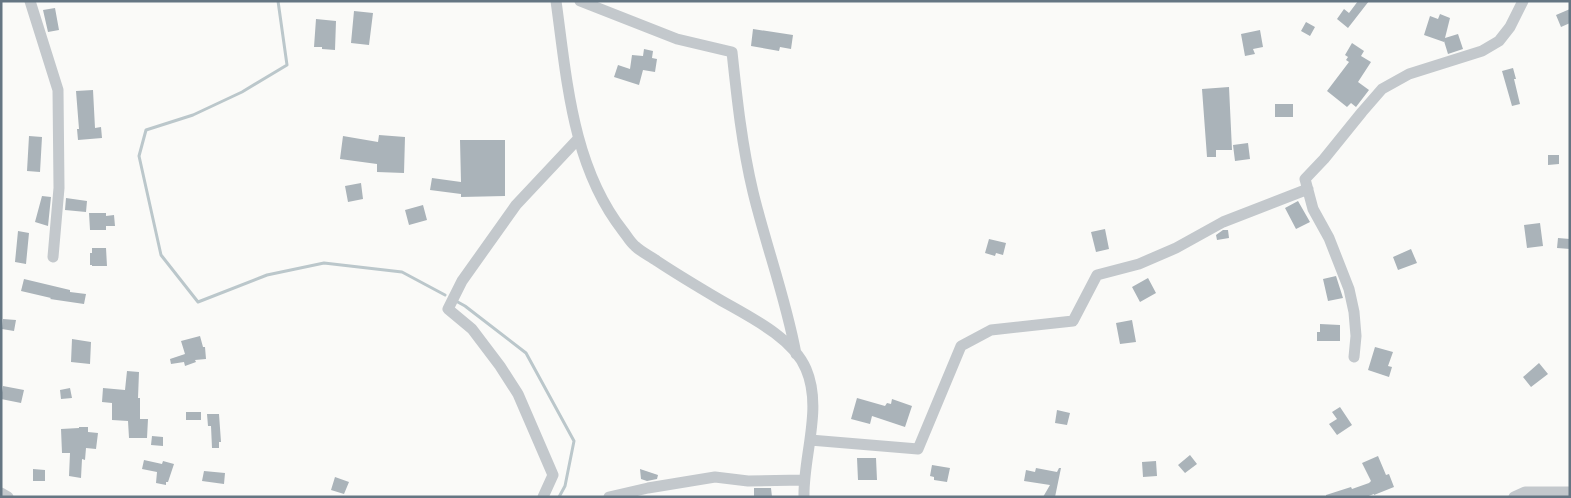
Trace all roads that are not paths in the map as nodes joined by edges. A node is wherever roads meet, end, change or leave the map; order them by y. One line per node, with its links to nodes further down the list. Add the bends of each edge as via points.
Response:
1 (30, 1): 7 (street, via 58,90 59,188)
2 (556, 1): 5 (street)
3 (580, 1): 8 (street, via 677,39 732,52 739,118 753,191)
4 (1523, 1): 6 (street, via 1499,41 1482,51 1409,74 1382,90 1305,179)
5 (578, 139): 8 (street, via 598,191 635,246 768,328); 15 (street, via 516,205 462,282 448,309 472,329 518,394 553,475)
6 (1308, 189): 9 (street, via 1313,209 1329,238 1349,289 1356,336); 10 (street, via 1223,222 1139,264 1097,275 1073,321 991,330 961,346 918,449)
7 (53, 257)
8 (796, 354): 10 (street, via 806,369 812,396)
9 (1354, 357)
10 (810, 440): 11 (street)
11 (803, 480): 16 (street, via 748,481 715,477); 17 (street)
12 (1570, 492): 18 (street, via 1525,492)
13 (1, 493): 14 (street)
14 (8, 497)
15 (543, 497)
16 (609, 497)
17 (804, 497)
18 (1514, 497)

